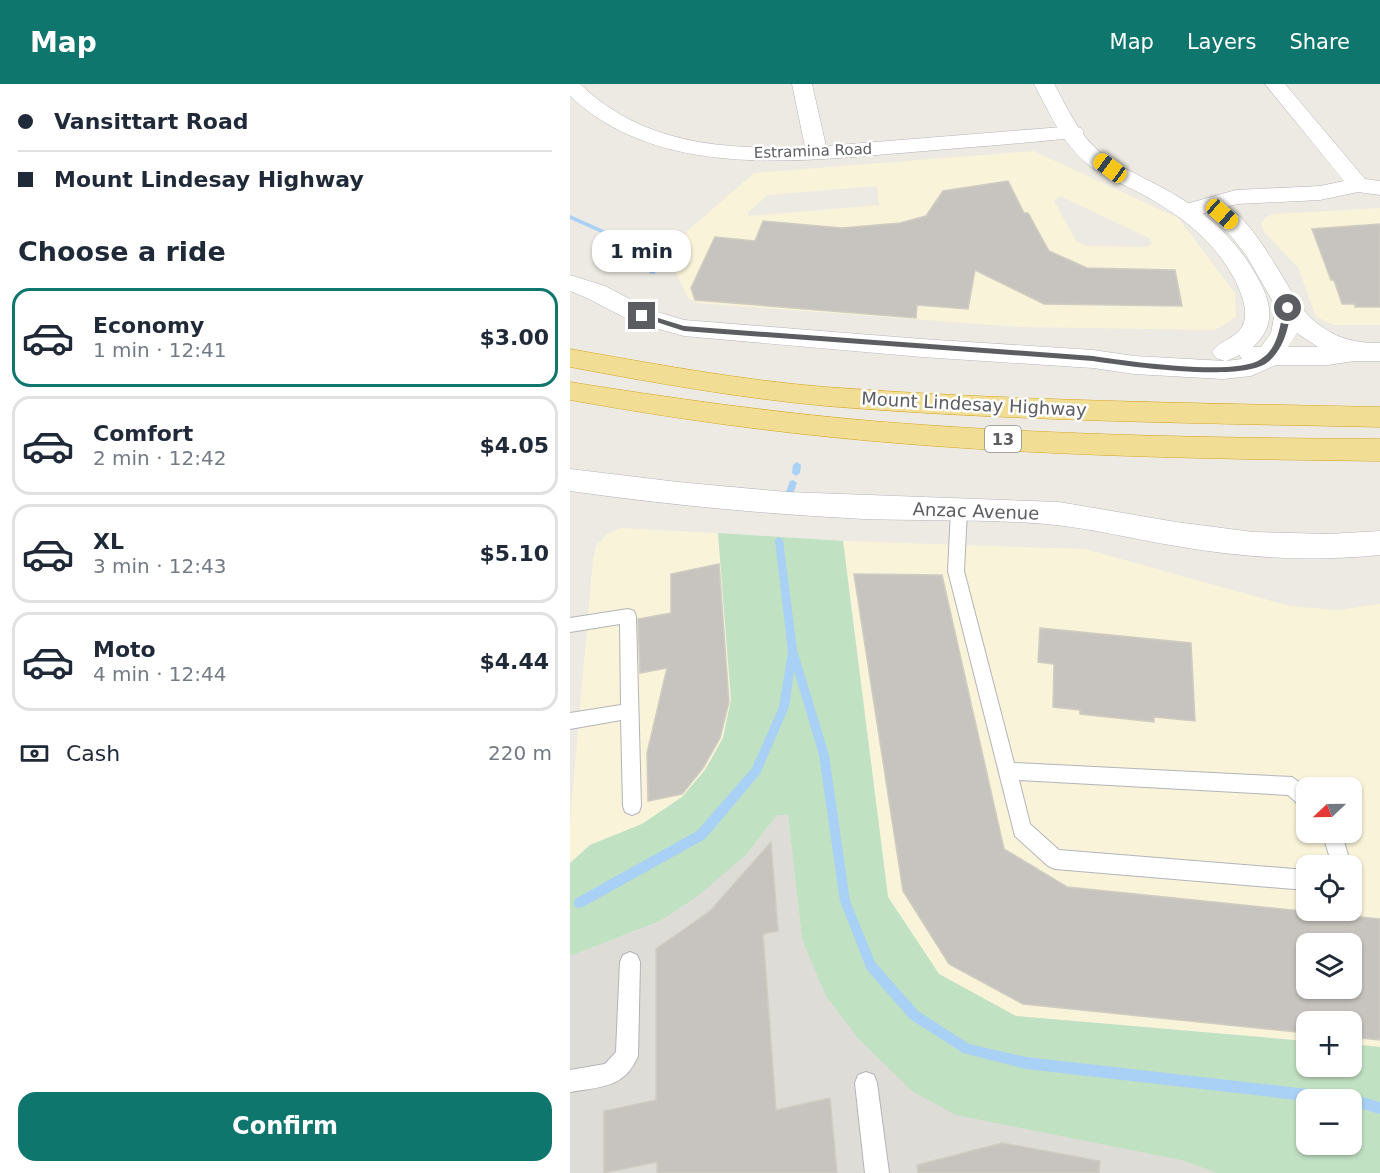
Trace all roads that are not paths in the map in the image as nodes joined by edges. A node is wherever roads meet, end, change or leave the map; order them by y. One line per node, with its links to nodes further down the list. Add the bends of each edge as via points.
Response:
1 (802, 84): 6 (street)
2 (1044, 84): 5 (street)
3 (1275, 84): 7 (street)
4 (570, 85): 6 (street, Estramina Road, via 593,107 628,128 671,142 764,154)
5 (1074, 132): 6 (street, Estramina Road); 9 (street, via 1086,151 1110,168)
6 (817, 153)
7 (1358, 185): 8 (street); 9 (street, via 1320,193 1256,198)
8 (1380, 188)
9 (1205, 213): 13 (street, via 1235,225 1256,251); 14 (street, via 1252,290 1258,312 1258,320 1244,344)
10 (570, 264): 12 (street, via 581,270)
11 (570, 283): 12 (street)
12 (596, 292): 19 (street, via 642,316 684,328)
13 (1288, 308): 15 (street, via 1319,338); 17 (street, via 1284,334)
14 (1225, 352): 17 (street); 19 (street, via 1128,352)
15 (1354, 352): 16 (street); 17 (street)
16 (1380, 352)
17 (1270, 356): 19 (street, via 1251,367 1223,369 1134,365)
18 (570, 358): 21 (highway, Mount Lindesay Highway / 13, via 663,375 836,397 1117,411)
19 (1093, 358)
20 (570, 391): 22 (highway, Mount Lindesay Highway / 13, via 758,421 889,432 1030,441)
21 (1380, 417)
22 (1380, 450)
23 (571, 484): 24 (street, Anzac Avenue, via 739,500)
24 (959, 510): 25 (street, Anzac Avenue, via 1078,516 1263,546); 29 (lane, via 956,571)
25 (1380, 543)
26 (570, 625): 27 (lane, via 628,616)
27 (630, 711): 28 (lane); 31 (lane)
28 (570, 721)
29 (1009, 771): 30 (lane, via 1292,786); 32 (lane, via 1022,829 1055,859)
30 (1296, 790)
31 (632, 806)
32 (1296, 879)
33 (630, 962): 34 (lane, via 627,1056 611,1074)
34 (570, 1081)
35 (866, 1083): 36 (lane)
36 (877, 1173)

